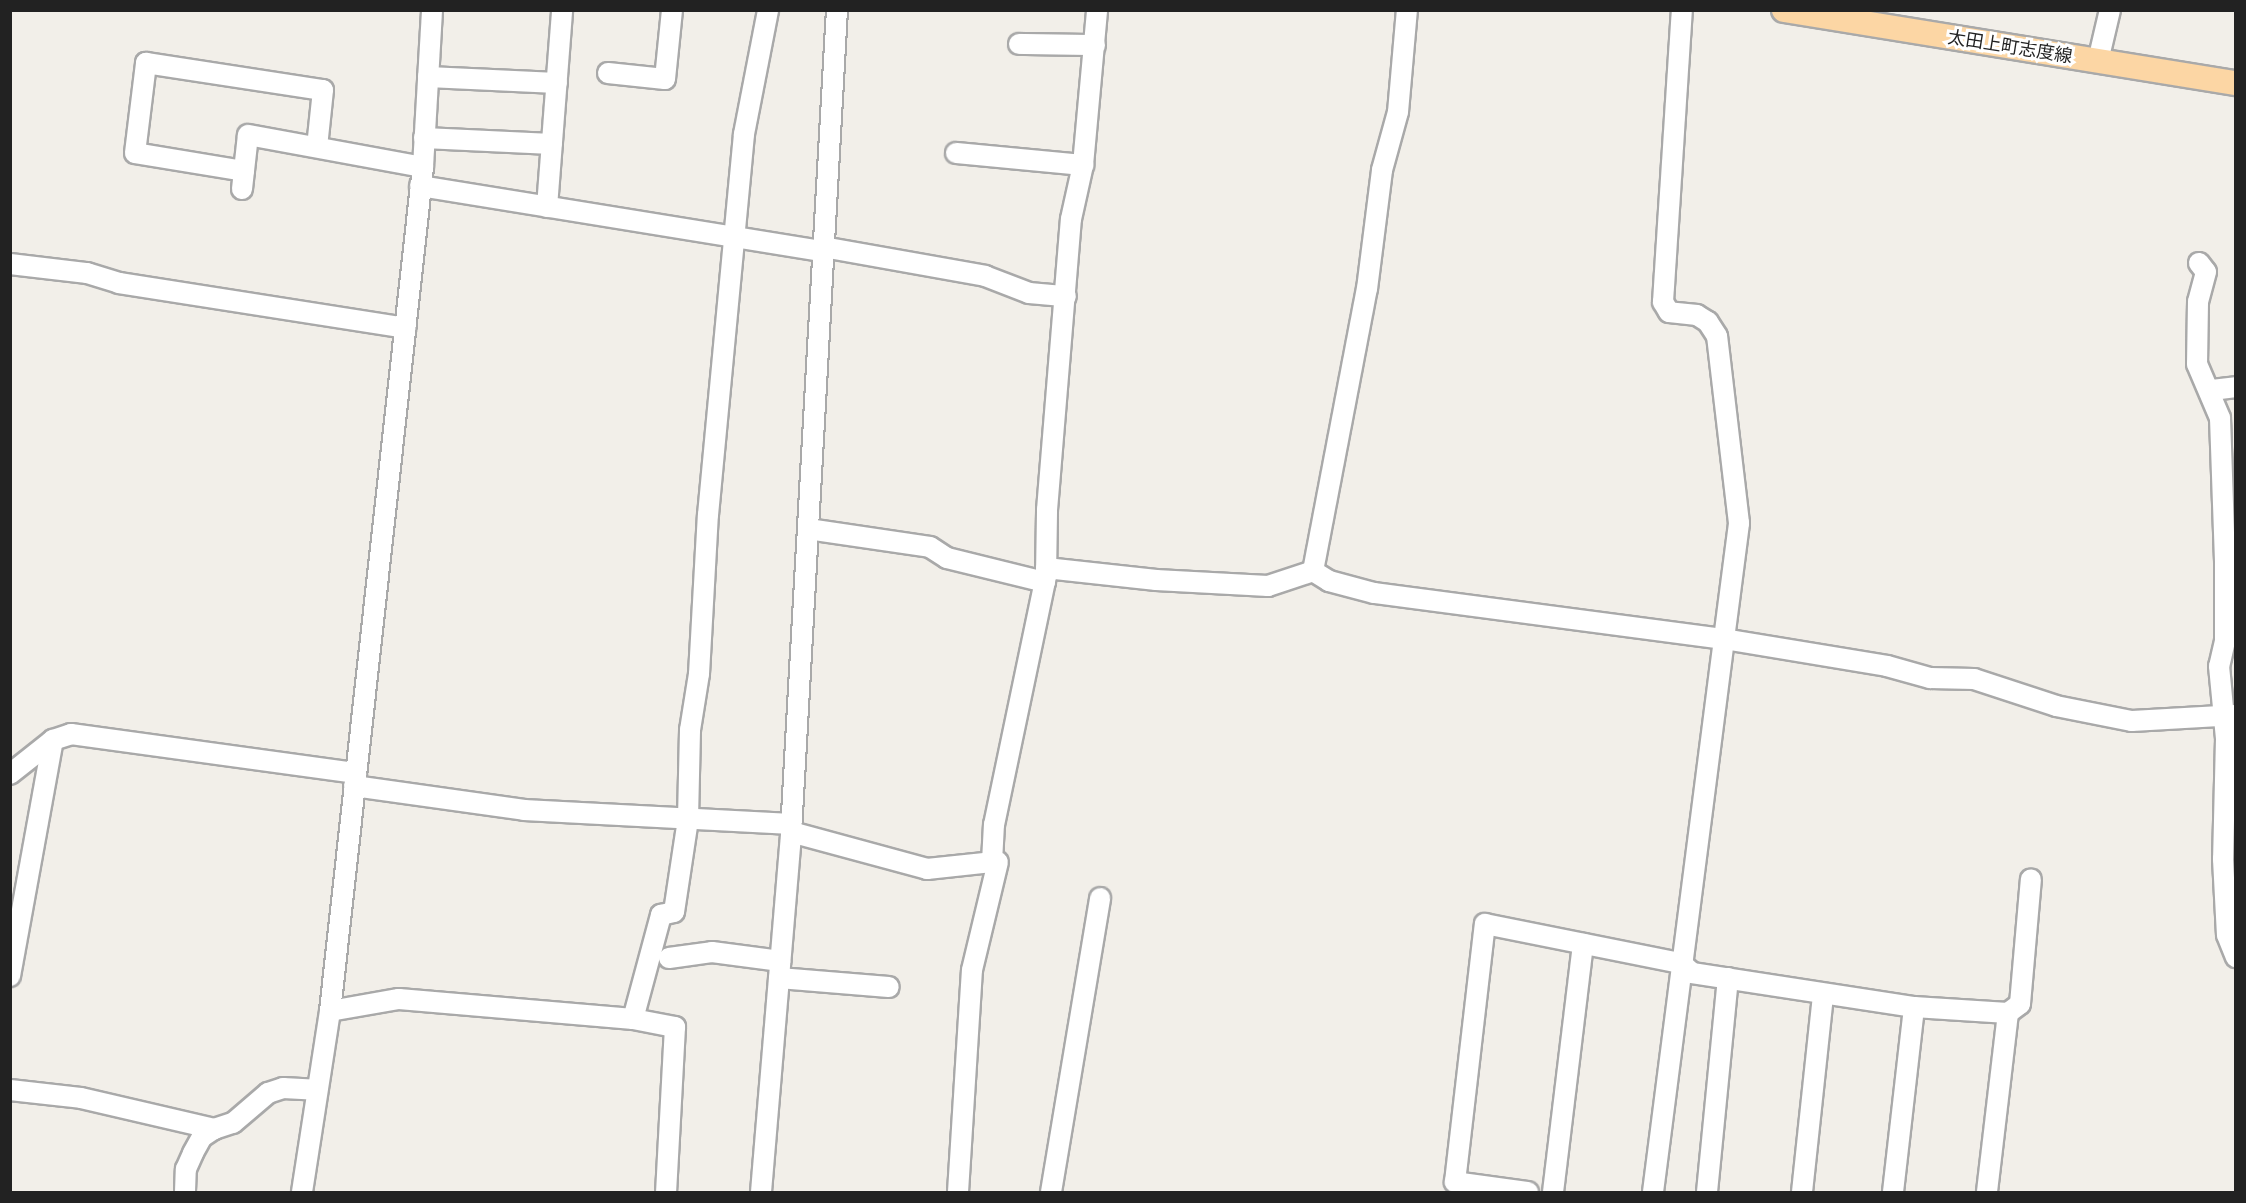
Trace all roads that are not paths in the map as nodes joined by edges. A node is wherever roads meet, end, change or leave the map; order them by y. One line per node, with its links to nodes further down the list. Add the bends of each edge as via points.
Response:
1 (432, 10): 15 (street)
2 (562, 10): 16 (street)
3 (672, 10): 14 (street, via 665,79)
4 (768, 10): 26 (street, via 744,134)
5 (837, 10): 27 (street)
6 (1097, 10): 12 (street)
7 (1407, 10): 35 (street, via 1398,112 1382,171 1367,289)
8 (1682, 10): 37 (street, via 1663,302 1669,312 1697,315 1708,322 1717,336 1739,523)
9 (1784, 10): 13 (main road, 太田上町志度線)
10 (2110, 10): 13 (street)
11 (1019, 44): 12 (street)
12 (1095, 45): 22 (street)
13 (2098, 61): 17 (main road, 太田上町志度線)
14 (608, 73)
15 (428, 77): 16 (street); 18 (street)
16 (557, 83): 19 (street)
17 (2235, 83)
18 (424, 138): 19 (street); 23 (street)
19 (552, 144): 25 (street)
20 (317, 147): 20 (street, via 323,90 146,63 135,153 243,180 248,135); 23 (street)
21 (956, 153): 22 (street)
22 (1083, 165): 30 (street, via 1071,219)
23 (423, 167): 24 (street)
24 (420, 186): 25 (street); 31 (street)
25 (548, 207): 26 (street)
26 (737, 237): 27 (street); 42 (street, via 708,514 699,674 690,730)
27 (823, 249): 30 (street, via 985,276 1029,293); 34 (street)
28 (2199, 262): 33 (street, via 2206,272 2198,302 2198,364)
29 (10, 264): 31 (street, via 87,273 119,283)
30 (1066, 296): 36 (street, via 1047,510)
31 (405, 328): 41 (street)
32 (2235, 387): 33 (street)
33 (2212, 390): 38 (street, via 2220,418 2225,640 2219,666)
34 (808, 529): 36 (street, via 930,547 947,558); 43 (street)
35 (1313, 571): 36 (street, via 1268,586); 37 (street, via 1329,581 1374,593)
36 (1046, 575): 43 (street, via 994,825 992,862 927,869)
37 (1724, 639): 38 (street, via 1887,666 1930,678 1974,679 2056,706 2132,721); 50 (street)
38 (2228, 715): 48 (street, via 2223,870 2228,935)
39 (53, 740): 40 (street); 41 (street, via 71,734); 52 (street)
40 (10, 774)
41 (355, 780): 42 (street, via 524,810); 57 (street)
42 (688, 819): 43 (street); 59 (street, via 675,912 661,915)
43 (791, 828): 51 (street)
44 (998, 862): 67 (street, via 972,970)
45 (2031, 879): 58 (street, via 2020,1004)
46 (1100, 898): 68 (street)
47 (1583, 944): 50 (street); 69 (street, via 1485,924 1455,1182); 70 (street)
48 (2235, 957)
49 (669, 958): 51 (street, via 712,952)
50 (1682, 963): 53 (street, via 1692,973); 71 (street)
51 (780, 969): 54 (street); 66 (street)
52 (10, 976)
53 (1728, 978): 55 (street); 72 (street)
54 (889, 987)
55 (1823, 994): 56 (street); 73 (street)
56 (1914, 1006): 58 (street); 74 (street)
57 (330, 1011): 59 (street, via 399,999); 61 (street)
58 (2008, 1013): 75 (street)
59 (633, 1019): 65 (street, via 675,1028)
60 (10, 1090): 62 (street, via 81,1098)
61 (316, 1090): 62 (street, via 283,1088 268,1093 233,1123); 64 (street)
62 (214, 1130): 63 (street, via 202,1137 193,1153 186,1169)
63 (185, 1192)
64 (302, 1192)
65 (666, 1192)
66 (761, 1192)
67 (958, 1192)
68 (1051, 1192)
69 (1528, 1192)
70 (1553, 1192)
71 (1653, 1192)
72 (1707, 1192)
73 (1802, 1192)
74 (1893, 1192)
75 (1987, 1192)

